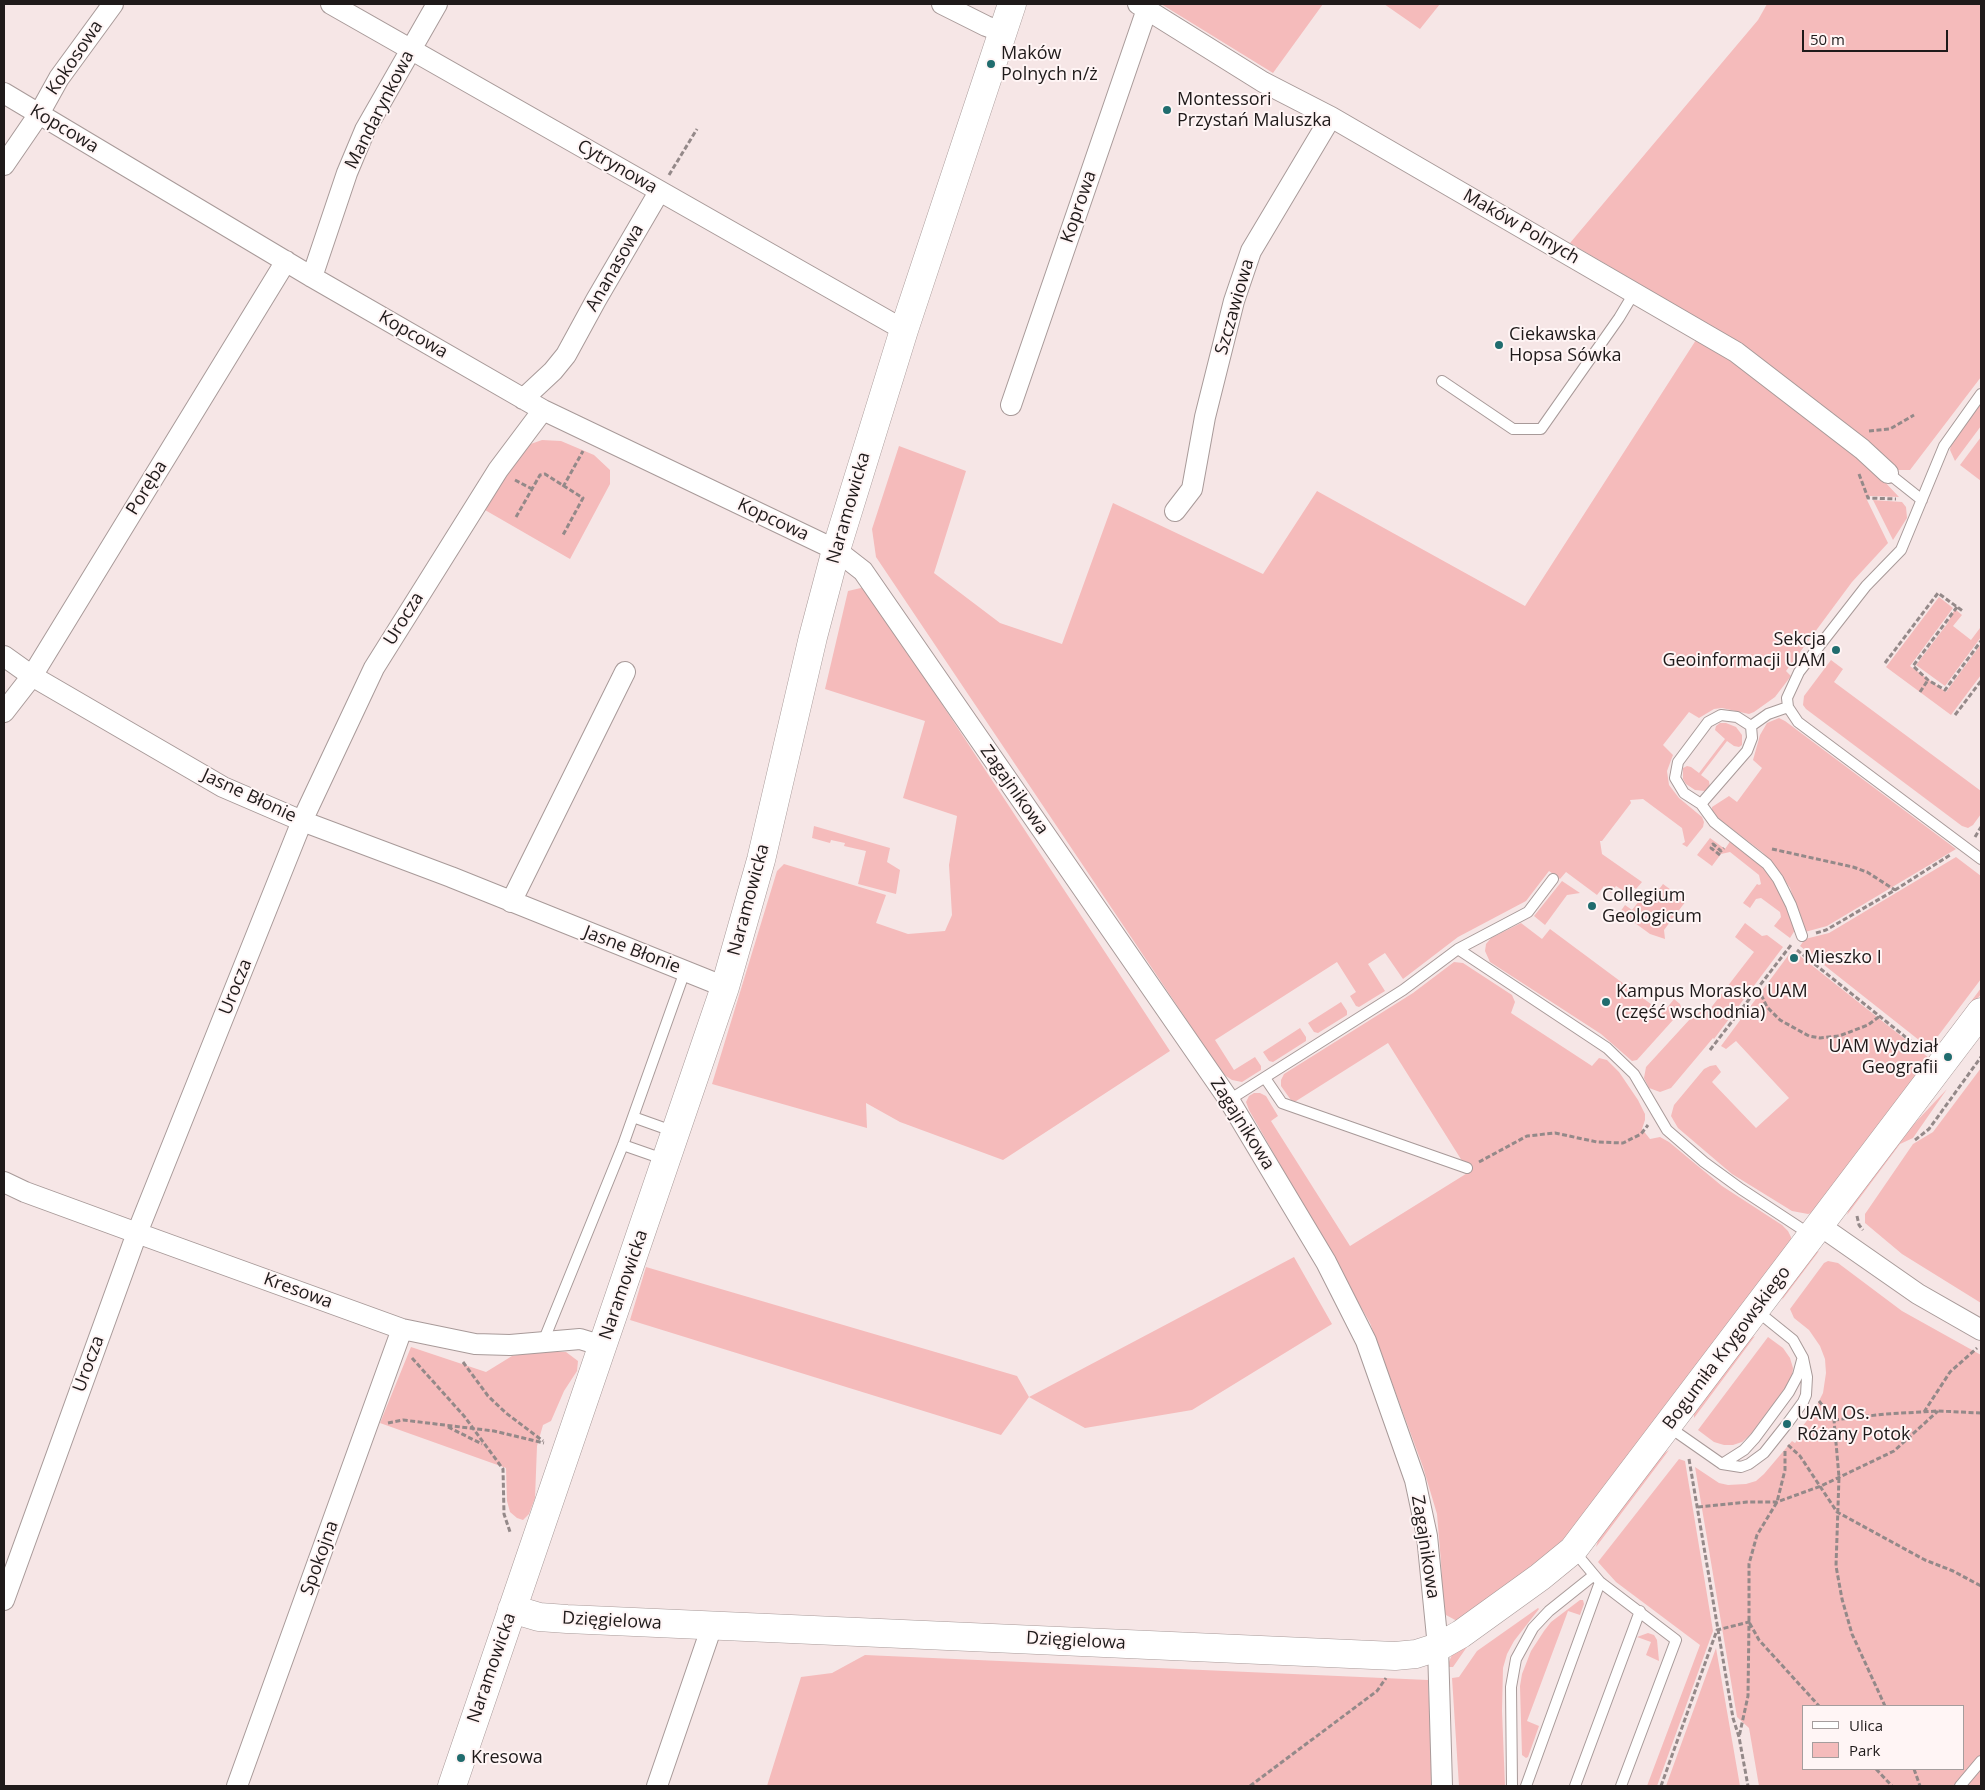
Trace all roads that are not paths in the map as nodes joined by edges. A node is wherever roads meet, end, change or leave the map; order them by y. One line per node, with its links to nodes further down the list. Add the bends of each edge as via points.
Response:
1 (113, 4): 10 (street, Kokosowa, via 59,78)
2 (331, 4): 8 (street, Cytrynowa)
3 (438, 4): 8 (street, Mandarynkowa)
4 (942, 4): 7 (street)
5 (1012, 4): 7 (street, Naramowicka)
6 (1142, 7): 11 (street, Maków Polnych, via 1263,82); 21 (street, Koprowa)
7 (1002, 32): 17 (street, Naramowicka)
8 (410, 49): 13 (street, Cytrynowa); 15 (street, Mandarynkowa, via 365,130)
9 (4, 93): 10 (street, Kopcowa)
10 (39, 114): 12 (street, Kokosowa); 14 (street, Kopcowa)
11 (1331, 117): 16 (street, Maków Polnych); 25 (street, Szczawiowa, via 1251,251 1234,301 1205,417 1192,489)
12 (4, 165)
13 (659, 192): 17 (street, Cytrynowa); 20 (street, Ananasowa, via 566,355)
14 (286, 261): 15 (street, Kopcowa); 29 (street, Poręba)
15 (312, 276): 20 (street, Kopcowa)
16 (1634, 293): 18 (lane, via 1541,429 1513,429); 23 (street, Maków Polnych, via 1736,352)
17 (904, 330): 26 (street, Naramowicka)
18 (1442, 381)
19 (1981, 394): 24 (lane, via 1944,446)
20 (523, 399): 22 (street, Kopcowa)
21 (1011, 405)
22 (543, 410): 26 (street, Kopcowa); 34 (street, Urocza, via 498,470 374,668)
23 (1888, 473): 24 (lane)
24 (1922, 500): 30 (lane, via 1901,550 1866,586 1799,672 1787,698)
25 (1175, 511)
26 (836, 550): 41 (street, Naramowicka, via 760,860); 44 (street, Zagajnikowa, via 863,571)
27 (4, 656): 29 (street, Jasne Błonie)
28 (625, 672): 37 (street)
29 (32, 676): 31 (street, Poręba); 34 (street, Jasne Błonie, via 224,787)
30 (1788, 706): 32 (lane); 35 (lane, via 1798,722)
31 (4, 712)
32 (1751, 726): 33 (lane, via 1752,738 1747,751); 33 (lane, via 1737,717 1721,715 1708,722 1678,762 1675,778 1684,793)
33 (1702, 804): 38 (lane, via 1714,822 1767,864 1791,905)
34 (302, 821): 37 (street, Jasne Błonie); 52 (street, Urocza)
35 (1981, 859)
36 (1553, 879): 39 (lane, via 1528,912)
37 (511, 902): 40 (street, Jasne Błonie)
38 (1802, 936)
39 (1458, 949): 43 (lane, via 1403,990); 51 (lane, via 1607,1048 1634,1074 1667,1130 1704,1162 1741,1189)
40 (685, 971): 41 (street, Jasne Błonie); 45 (lane)
41 (725, 987): 46 (street, Naramowicka)
42 (1981, 1012): 51 (street, Bogumiła Krygowskiego)
43 (1265, 1078): 44 (lane); 49 (lane, via 1282,1103)
44 (1229, 1100): 67 (street, Zagajnikowa, via 1326,1262 1366,1341 1421,1504)
45 (633, 1117): 46 (lane); 47 (lane)
46 (676, 1132): 48 (street, Naramowicka)
47 (623, 1145): 48 (lane); 56 (lane)
48 (666, 1161): 57 (street, Naramowicka)
49 (1467, 1168)
50 (4, 1182): 52 (street, Kresowa)
51 (1815, 1230): 53 (street, Bogumiła Krygowskiego); 55 (street, via 1850,1246)
52 (137, 1233): 54 (street, Kresowa); 63 (street, Urocza)
53 (1756, 1310): 58 (lane, via 1794,1340); 59 (street, Bogumiła Krygowskiego)
54 (400, 1334): 56 (street, Kresowa, via 475,1344); 69 (street, Spokojna)
55 (1979, 1339)
56 (543, 1342): 57 (street, Kresowa, via 580,1340)
57 (603, 1346): 64 (street, Naramowicka)
58 (1803, 1358): 60 (lane, via 1798,1375 1756,1438); 60 (lane, via 1806,1395 1787,1424 1764,1453 1749,1464 1741,1467)
59 (1677, 1433): 60 (lane); 61 (street, Bogumiła Krygowskiego)
60 (1722, 1464)
61 (1573, 1550): 62 (lane); 67 (street, Bogumiła Krygowskiego)
62 (1597, 1578): 65 (lane); 73 (lane, via 1549,1611 1533,1628 1516,1659 1511,1687); 74 (lane)
63 (4, 1600)
64 (512, 1609): 66 (street, Dzięgielowa, via 545,1618); 70 (street, Naramowicka)
65 (1640, 1611): 75 (lane); 76 (lane, via 1676,1640)
66 (712, 1626): 67 (street, Dzięgielowa, via 1395,1656); 71 (street)
67 (1438, 1648): 72 (street, Zagajnikowa)
68 (1981, 1761): 77 (lane)
69 (237, 1786)
70 (452, 1786)
71 (658, 1786)
72 (1442, 1786)
73 (1512, 1786)
74 (1526, 1786)
75 (1575, 1786)
76 (1621, 1786)
77 (1960, 1786)

